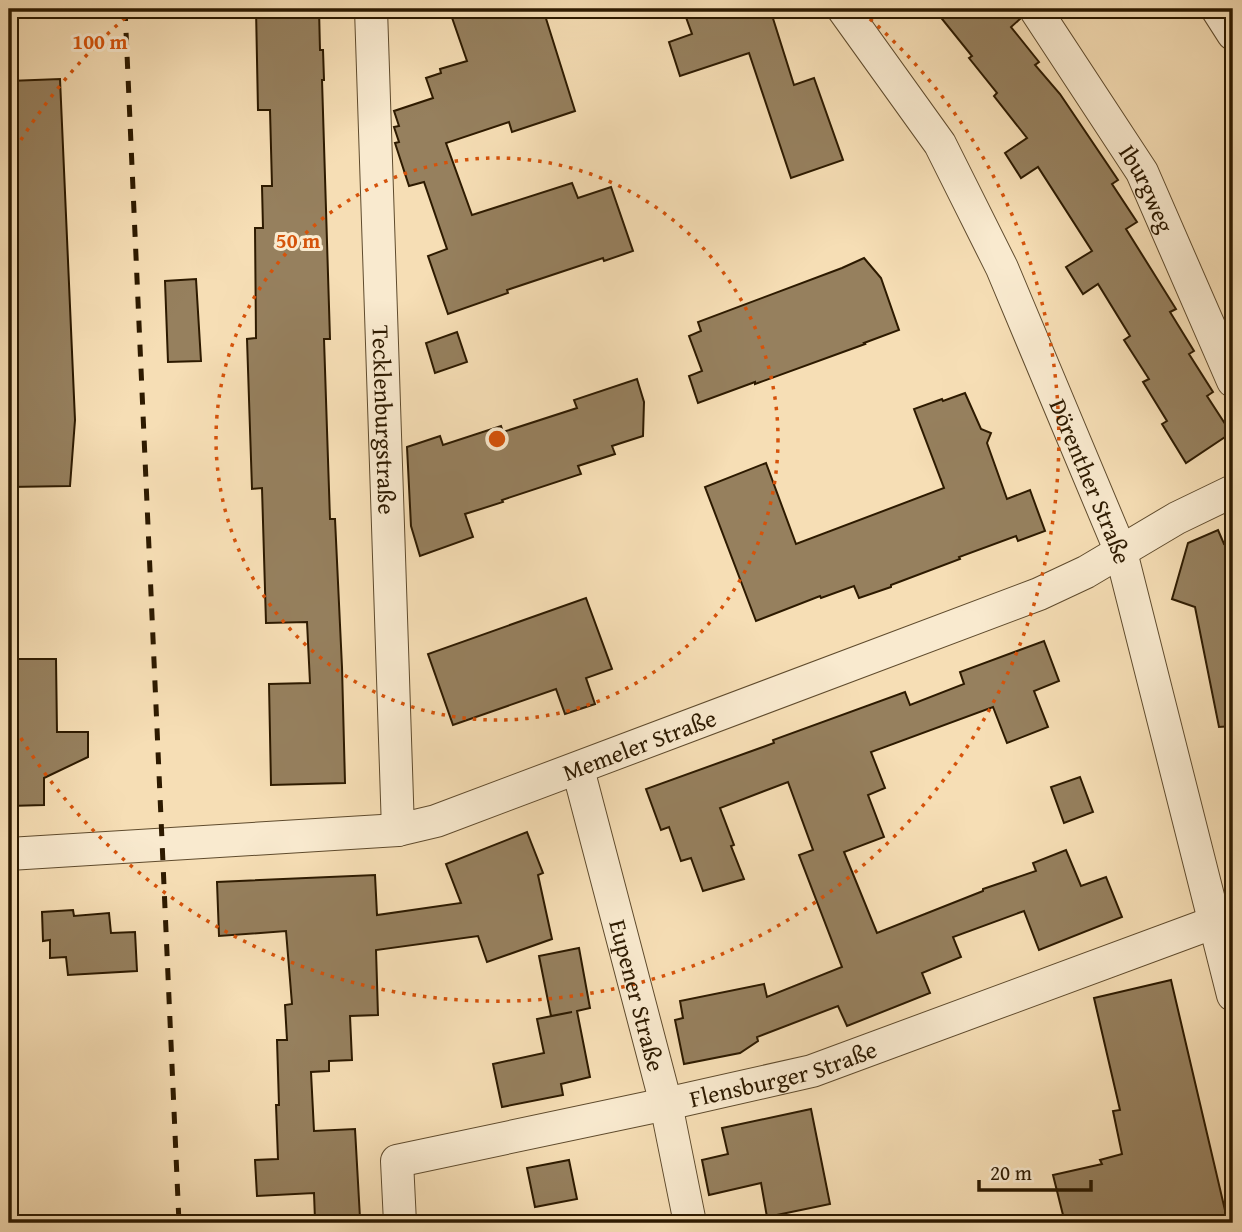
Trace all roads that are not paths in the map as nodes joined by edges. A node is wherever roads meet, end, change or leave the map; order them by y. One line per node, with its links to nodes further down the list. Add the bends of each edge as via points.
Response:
1 (371, 9): 10 (street, Tecklenburgstraße)
2 (843, 9): 8 (street, Dörenther Straße, via 940,144 1002,268)
3 (1035, 9): 6 (street, Iburgweg, via 1142,172)
4 (1217, 9): 5 (street)
5 (1233, 34)
6 (1233, 381)
7 (1233, 491): 8 (street, Memeler Straße)
8 (1121, 552): 9 (street, Memeler Straße, via 1039,594); 12 (street, Dörenther Straße)
9 (578, 769): 10 (street, Memeler Straße, via 436,821); 15 (street, Eupener Straße)
10 (398, 830): 11 (street, Memeler Straße)
11 (9, 854)
12 (1215, 922): 13 (street, Dörenther Straße); 15 (street, Flensburger Straße, via 813,1071)
13 (1228, 951): 14 (street, Dörenther Straße)
14 (1233, 995)
15 (666, 1104): 16 (street, Flensburger Straße, via 397,1161); 17 (street, Eupener Straße)
16 (400, 1223)
17 (690, 1223)

